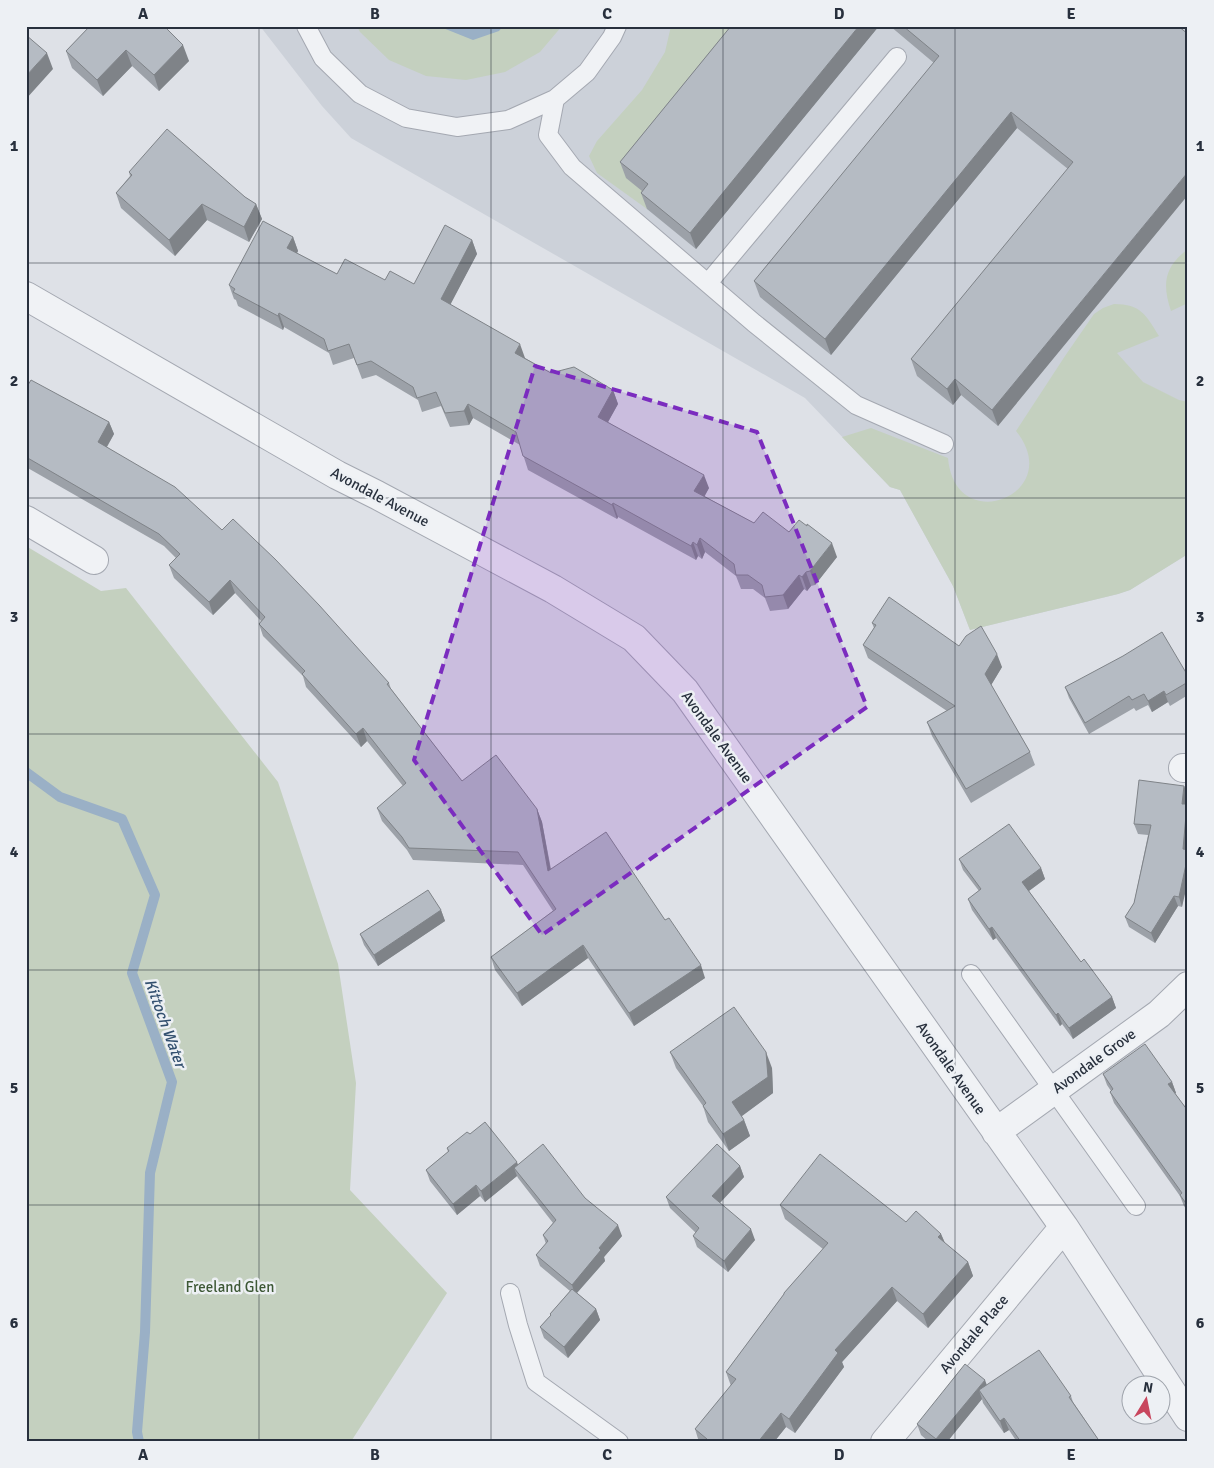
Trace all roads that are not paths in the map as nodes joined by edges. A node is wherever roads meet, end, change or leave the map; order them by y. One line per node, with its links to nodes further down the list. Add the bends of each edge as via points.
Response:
1 (306, 26): 4 (lane, via 324,58 360,94 406,118 457,127 508,120)
2 (617, 26): 4 (lane, via 587,72)
3 (897, 58): 5 (lane)
4 (555, 100): 5 (lane, via 548,135 572,167)
5 (708, 283): 7 (lane, via 856,405)
6 (26, 296): 13 (street, Avondale Avenue, via 337,475 553,589 634,638 685,691)
7 (944, 444)
8 (26, 520): 9 (street)
9 (94, 560)
10 (971, 974): 12 (lane)
11 (1188, 986): 12 (street, Avondale Grove, via 1158,1014)
12 (1053, 1090): 13 (street, Avondale Grove); 14 (lane)
13 (996, 1132): 15 (street, Avondale Avenue)
14 (1136, 1206)
15 (1064, 1227): 17 (street, Avondale Avenue); 19 (street, Avondale Place)
16 (510, 1293): 18 (lane, via 536,1382)
17 (1188, 1417)
18 (620, 1442)
19 (885, 1442)

